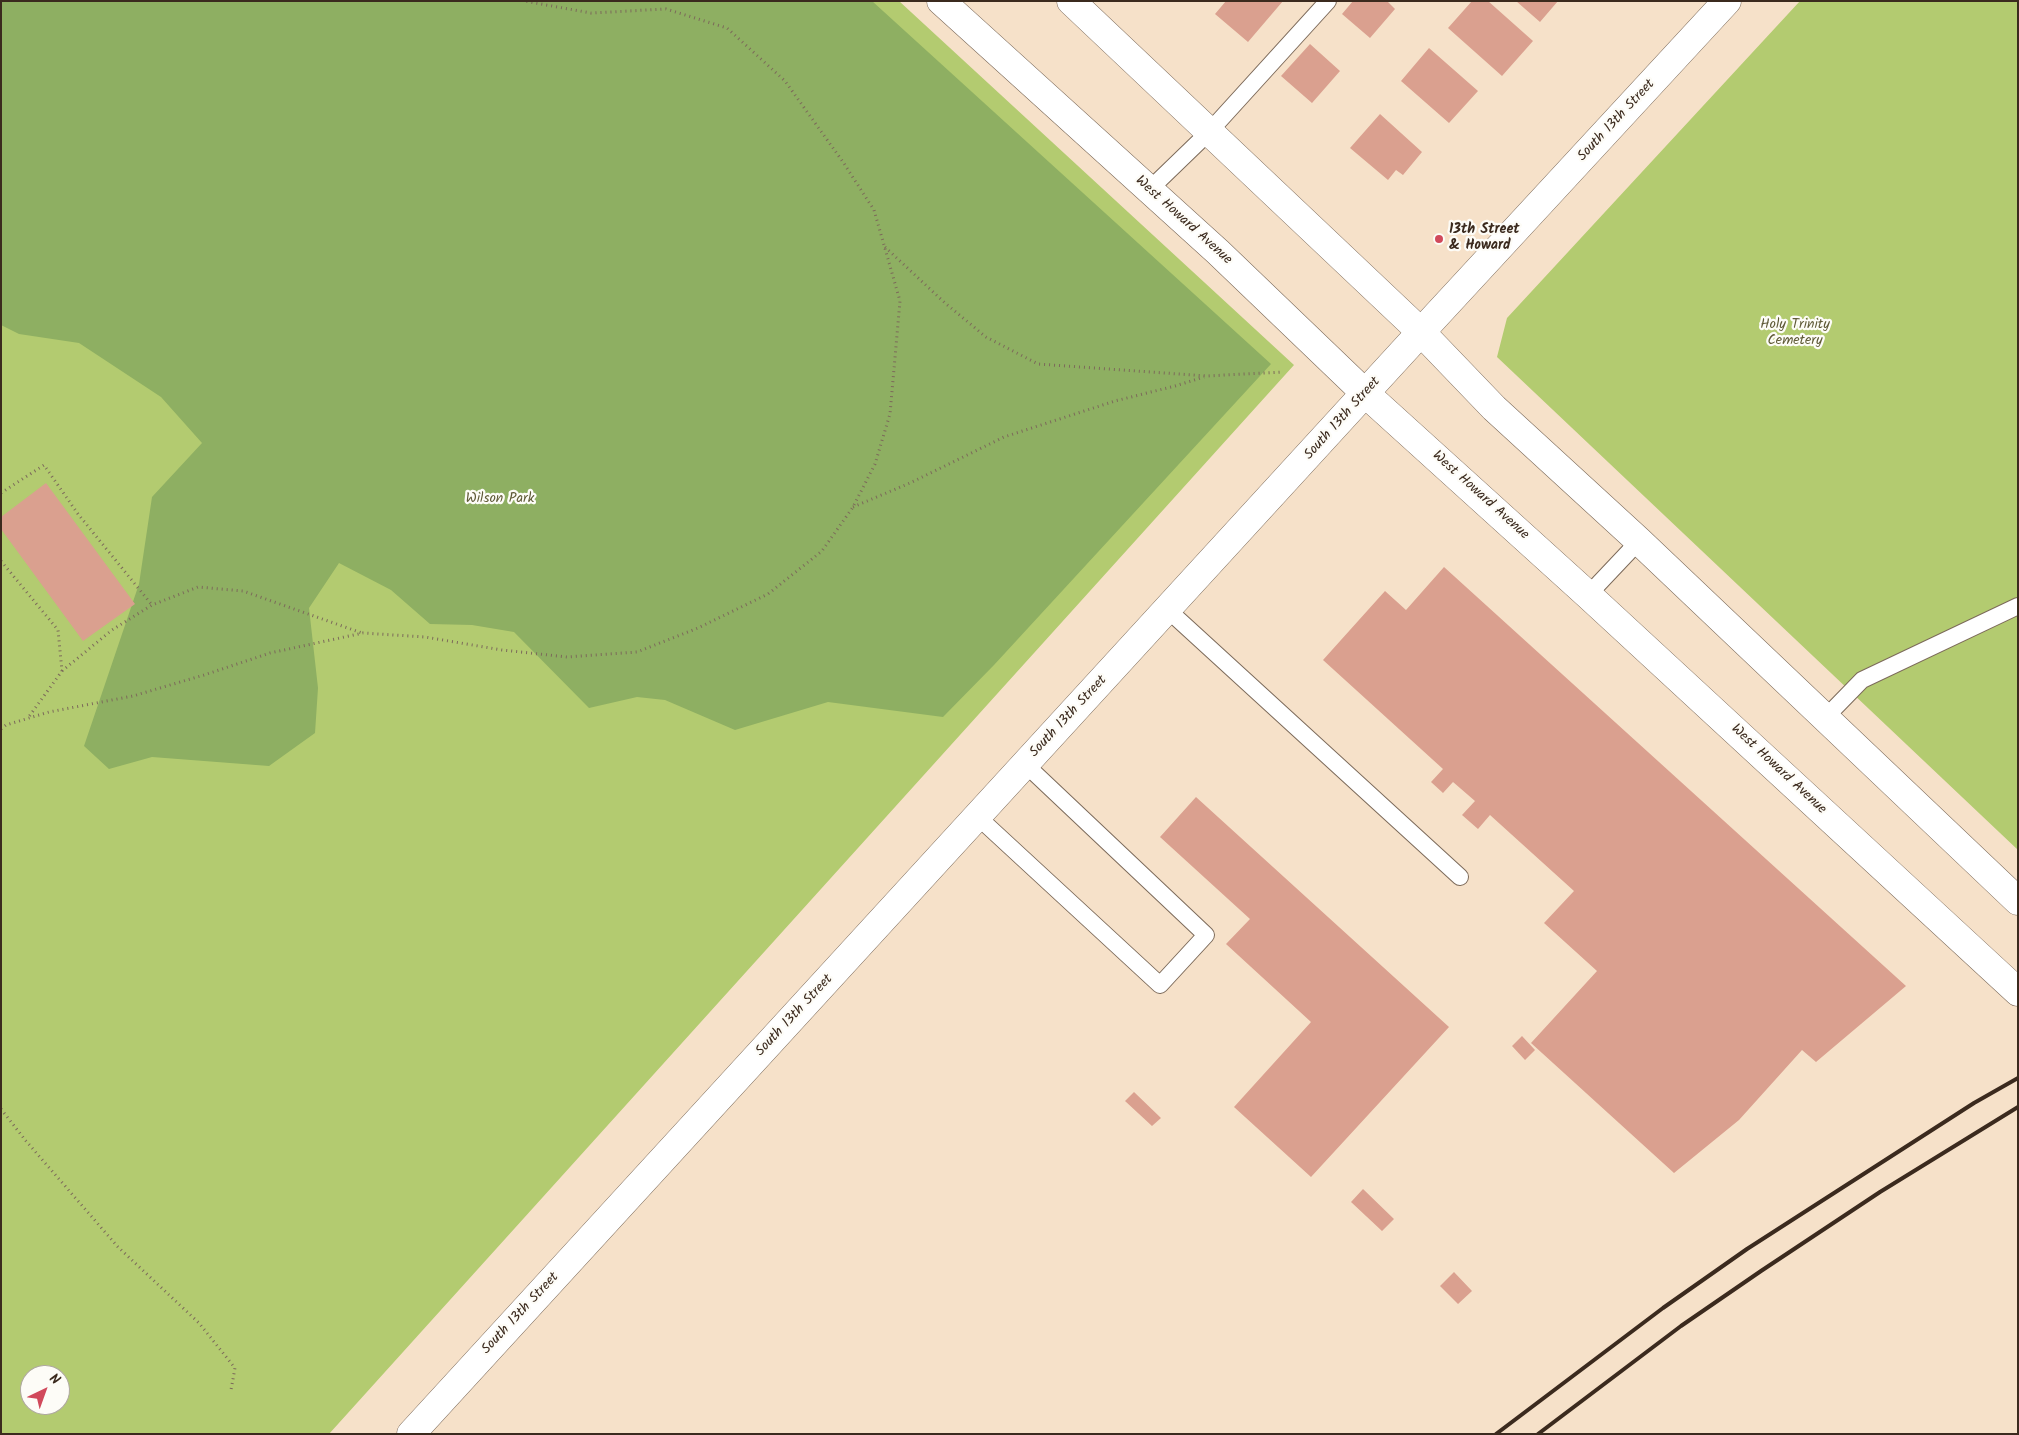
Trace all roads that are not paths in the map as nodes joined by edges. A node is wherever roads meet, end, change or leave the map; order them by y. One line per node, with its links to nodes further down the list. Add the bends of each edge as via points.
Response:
1 (940, 1): 6 (main road, West Howard Avenue)
2 (1071, 1): 5 (main road)
3 (1328, 1): 5 (lane)
4 (1727, 1): 7 (main road, South 13th Street)
5 (1209, 132): 6 (lane); 7 (main road)
6 (1149, 190): 8 (main road, West Howard Avenue)
7 (1420, 332): 8 (main road, South 13th Street); 9 (main road, via 1494,408)
8 (1366, 394): 10 (main road, West Howard Avenue); 12 (main road, South 13th Street)
9 (1639, 541): 10 (lane); 13 (main road)
10 (1588, 594): 18 (main road, West Howard Avenue)
11 (2018, 606): 13 (lane, via 1862,680)
12 (1168, 610): 14 (main road, South 13th Street); 16 (lane)
13 (1825, 718): 17 (main road)
14 (1025, 764): 15 (main road, South 13th Street); 15 (lane, via 1206,935 1160,985)
15 (978, 817): 19 (main road, South 13th Street)
16 (1460, 877)
17 (2018, 901)
18 (2018, 992)
19 (411, 1434)

